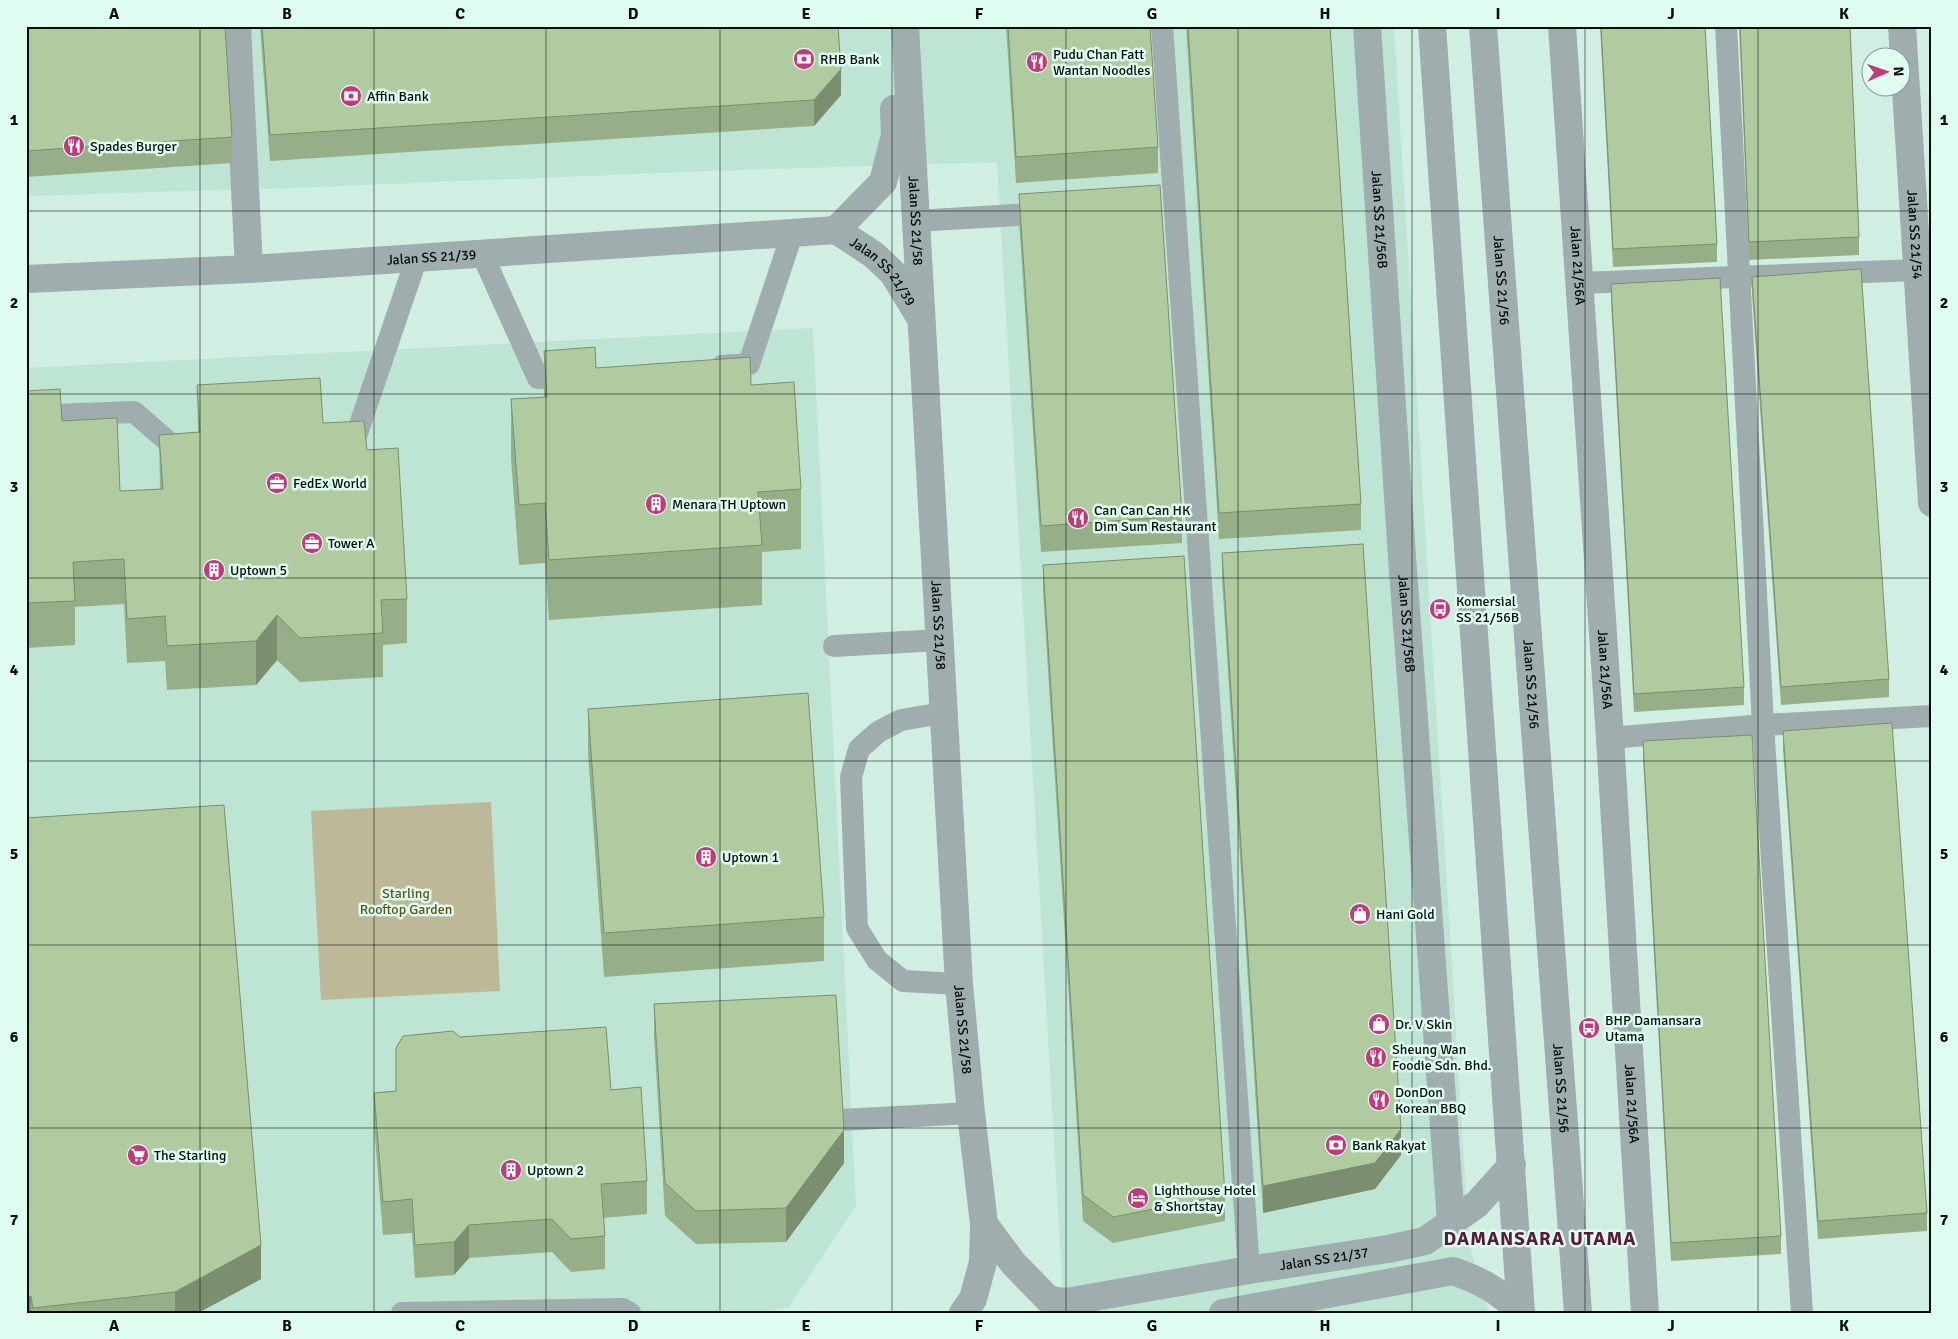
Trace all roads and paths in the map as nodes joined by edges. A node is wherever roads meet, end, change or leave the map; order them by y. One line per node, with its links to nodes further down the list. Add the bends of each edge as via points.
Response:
1 (237, 26): 17 (street)
2 (890, 26): 13 (street, Jalan SS 21/39, via 895,135 883,182)
3 (905, 26): 12 (street, Jalan SS 21/58)
4 (1162, 26): 41 (lane, via 1166,207 1208,703)
5 (1367, 26): 39 (street, Jalan SS 21/56B)
6 (1432, 26): 38 (street)
7 (1483, 26): 48 (street, Jalan SS 21/56)
8 (1562, 26): 21 (street, Jalan 21/56A)
9 (1726, 26): 19 (lane)
10 (1902, 26): 18 (street, Jalan SS 21/54)
11 (1068, 212): 12 (lane)
12 (916, 221): 22 (street, Jalan SS 21/58)
13 (836, 230): 14 (street, Jalan SS 21/39); 22 (street, Jalan SS 21/39, via 874,255 893,273)
14 (792, 234): 15 (street, Jalan SS 21/39); 23 (lane, via 749,364)
15 (482, 254): 16 (street, Jalan SS 21/39); 24 (lane, via 538,378)
16 (417, 257): 17 (street, Jalan SS 21/39); 26 (lane, via 354,442)
17 (249, 269): 20 (street, Jalan SS 21/39)
18 (1918, 270): 19 (lane); 28 (street, Jalan SS 21/54)
19 (1740, 276): 21 (lane); 33 (lane)
20 (26, 279)
21 (1580, 283): 34 (street, Jalan 21/56A)
22 (920, 319): 29 (street, Jalan SS 21/58)
23 (701, 367)
24 (596, 374)
25 (26, 416): 27 (lane, via 134,412 173,446)
26 (321, 443)
27 (208, 446)
28 (1932, 503)
29 (939, 640): 30 (lane); 31 (street, Jalan SS 21/58)
30 (834, 646)
31 (943, 713): 35 (street, Jalan SS 21/58); 35 (lane, via 901,720 878,732 859,749 851,777 857,928 877,960 903,981)
32 (1932, 716): 33 (lane)
33 (1763, 725): 34 (lane); 50 (lane)
34 (1610, 738): 49 (street, Jalan 21/56A)
35 (959, 984): 36 (street, Jalan SS 21/58)
36 (971, 1113): 37 (lane); 40 (street, Jalan SS 21/58)
37 (842, 1120)
38 (1512, 1165): 39 (street, Jalan SS 21/37, via 1477,1204); 43 (street)
39 (1451, 1221): 41 (street, Jalan SS 21/37, via 1424,1241 1388,1250)
40 (984, 1224): 42 (street, Jalan SS 21/58, via 1013,1263 1049,1300 1066,1302); 46 (street, Jalan SS 21/58, via 983,1262 973,1299)
41 (1249, 1270): 42 (street, Jalan SS 21/37)
42 (1109, 1295)
43 (1521, 1312): 47 (street, via 1498,1291 1453,1271)
44 (402, 1313): 45 (lane, via 623,1309)
45 (630, 1313)
46 (963, 1313)
47 (1223, 1313)
48 (1578, 1313)
49 (1645, 1313)
50 (1802, 1313)

